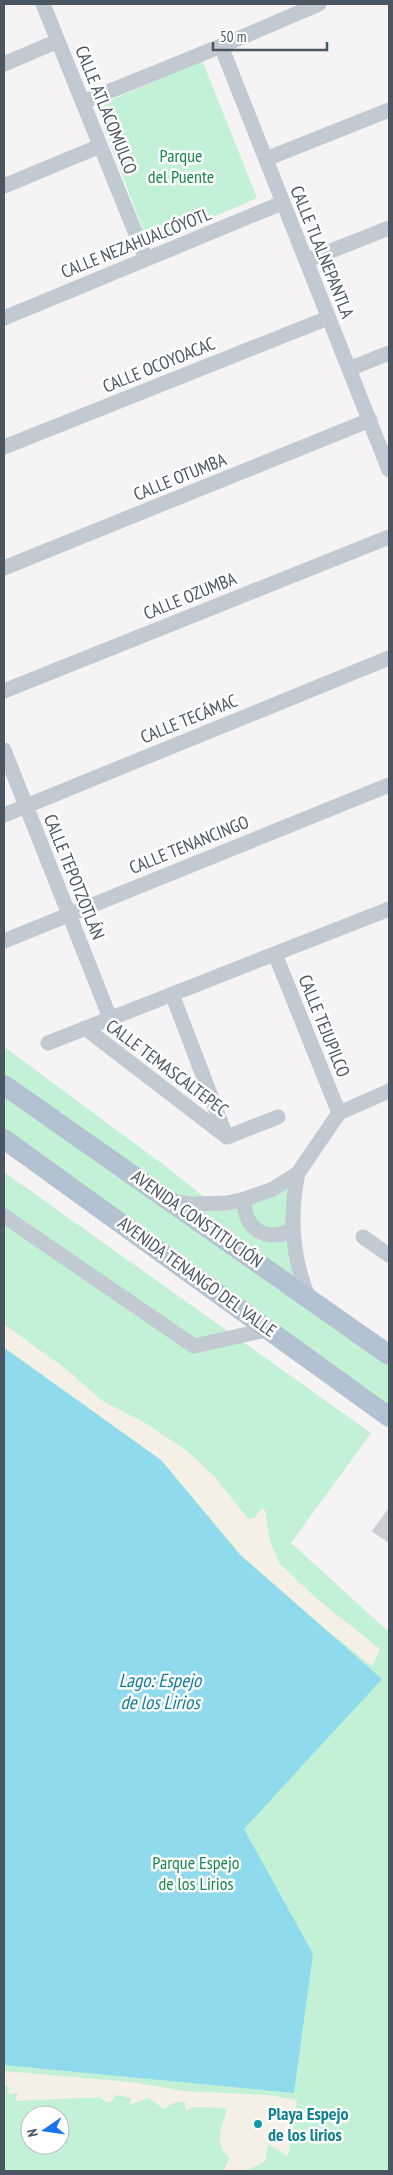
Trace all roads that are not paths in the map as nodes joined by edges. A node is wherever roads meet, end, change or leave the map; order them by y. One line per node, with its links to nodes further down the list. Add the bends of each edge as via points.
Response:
1 (43, 4): 3 (street, CALLE ATLACOMULCO)
2 (319, 4): 4 (street)
3 (58, 42): 5 (street); 6 (street, CALLE ATLACOMULCO)
4 (221, 46): 6 (street); 9 (street, CALLE TLALNEPANTLA)
5 (4, 64)
6 (83, 102): 8 (street, CALLE ATLACOMULCO)
7 (389, 110): 9 (street)
8 (100, 146): 10 (street); 13 (street, CALLE ATLACOMULCO)
9 (266, 158): 11 (street, CALLE TLALNEPANTLA)
10 (4, 186)
11 (282, 203): 13 (street, CALLE NEZAHUALCÓYOTL); 14 (street, CALLE TLALNEPANTLA)
12 (389, 228): 14 (street)
13 (146, 259): 15 (street, CALLE NEZAHUALCÓYOTL)
14 (306, 261): 16 (street, CALLE TLALNEPANTLA)
15 (4, 318)
16 (328, 318): 18 (street, CALLE TLALNEPANTLA); 20 (street, CALLE OCOYOACAC)
17 (389, 353): 18 (street)
18 (349, 369): 19 (street, CALLE TLALNEPANTLA)
19 (370, 420): 21 (street, CALLE TLALNEPANTLA); 23 (street, CALLE OTUMBA)
20 (4, 447)
21 (389, 470)
22 (389, 537): 25 (street, CALLE OZUMBA)
23 (4, 568)
24 (389, 658): 28 (street, CALLE TECÁMAC)
25 (4, 691)
26 (4, 750): 28 (street, CALLE TEPOTZOTLÁN)
27 (389, 785): 31 (street, CALLE TENANCINGO)
28 (26, 806): 29 (street, CALLE TECÁMAC); 31 (street, CALLE TEPOTZOTLÁN)
29 (4, 815)
30 (389, 909): 33 (street, CALLE TEMASCALTEPEC)
31 (69, 914): 32 (street, CALLE TENANCINGO); 35 (street, CALLE TEPOTZOTLÁN)
32 (4, 941)
33 (275, 954): 34 (street, CALLE TEMASCALTEPEC); 40 (street, CALLE TEJUPILCO)
34 (172, 994): 35 (street, CALLE TEMASCALTEPEC); 42 (street, CALLE TEMASCALTEPEC)
35 (110, 1018): 36 (street, CALLE TEMASCALTEPEC)
36 (85, 1028): 37 (street); 42 (street, CALLE TEMASCALTEPEC)
37 (48, 1043)
38 (4, 1086): 46 (main road, AVENIDA CONSTITUCIÓN)
39 (389, 1091): 40 (street)
40 (339, 1113): 44 (street)
41 (278, 1117): 42 (street)
42 (227, 1137)
43 (4, 1139): 52 (main road, AVENIDA TENANGO DEL VALLE)
44 (298, 1173): 45 (street, via 273,1189); 48 (street)
45 (246, 1199): 46 (street, via 209,1205); 48 (street, via 244,1207 248,1221 258,1232 279,1235)
46 (172, 1202): 51 (main road, AVENIDA CONSTITUCIÓN)
47 (4, 1216): 52 (street, via 194,1346)
48 (292, 1229): 51 (street, via 296,1264)
49 (363, 1237): 50 (street)
50 (389, 1253)
51 (308, 1297): 53 (main road, AVENIDA CONSTITUCIÓN)
52 (270, 1329): 54 (main road, AVENIDA TENANGO DEL VALLE)
53 (389, 1354)
54 (389, 1416)

